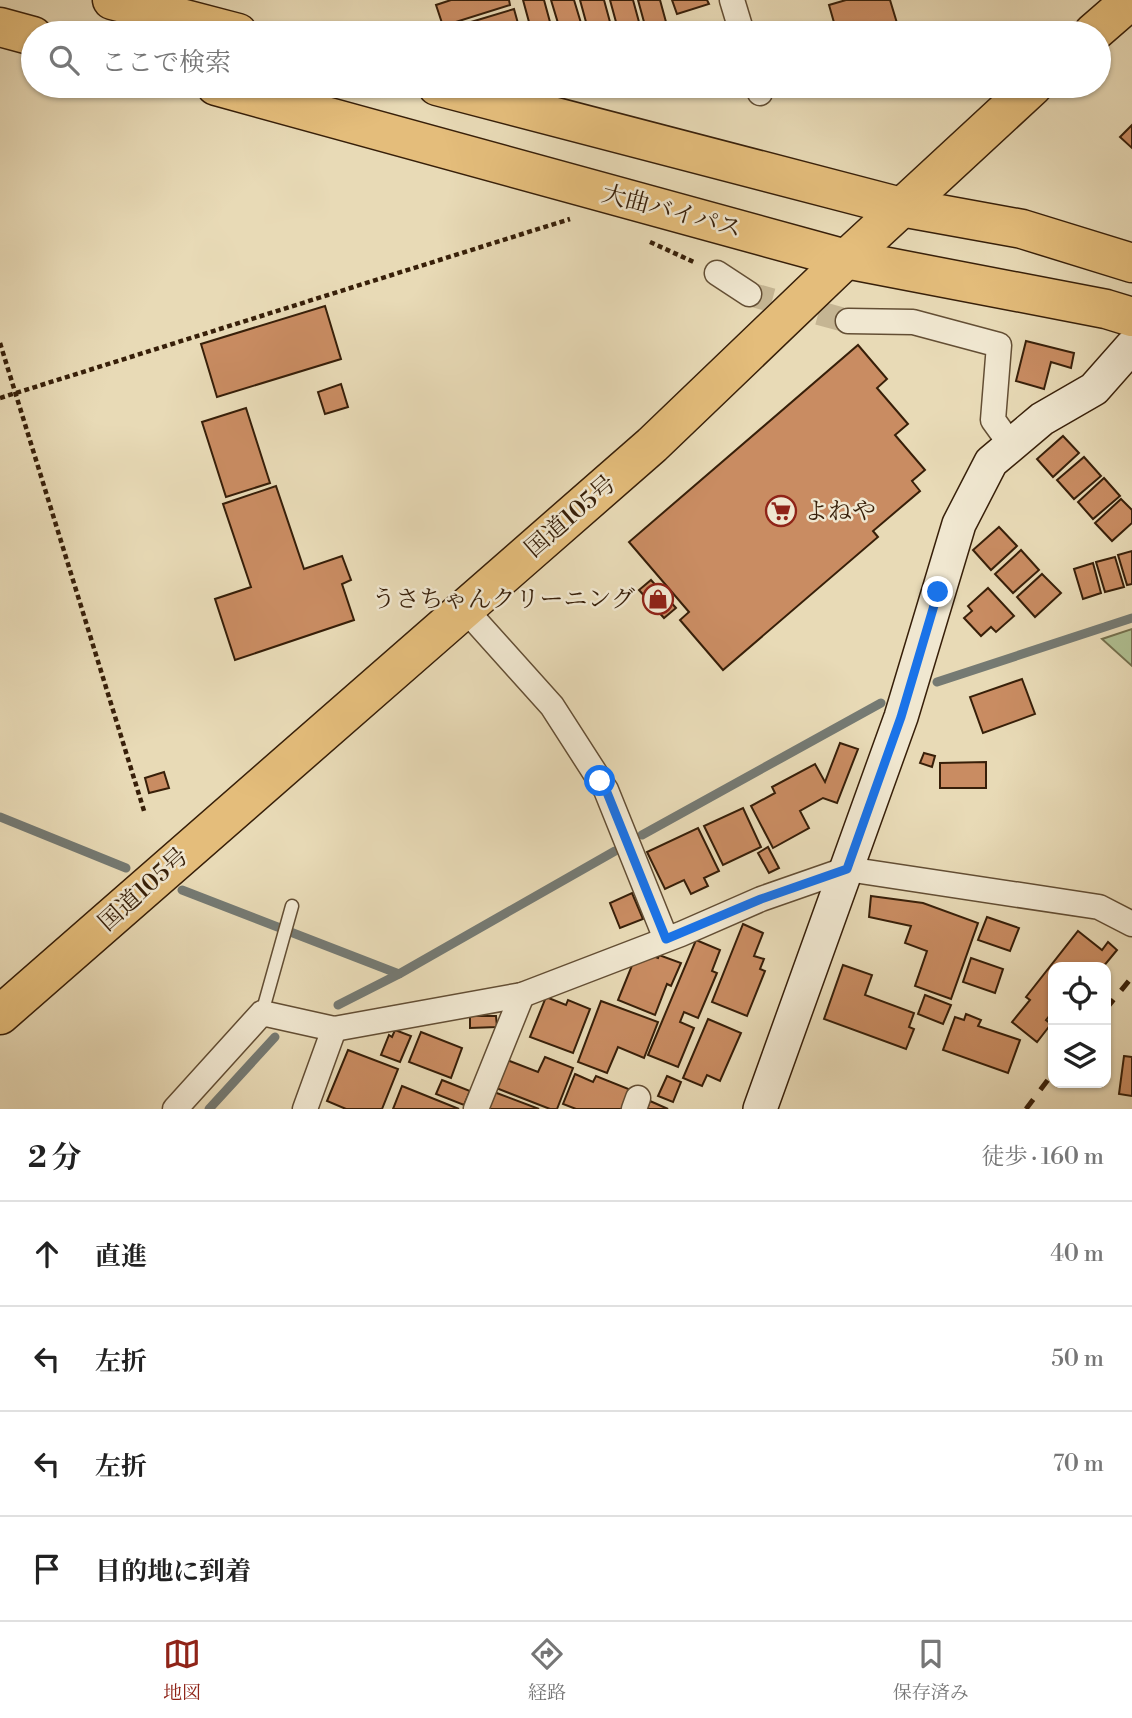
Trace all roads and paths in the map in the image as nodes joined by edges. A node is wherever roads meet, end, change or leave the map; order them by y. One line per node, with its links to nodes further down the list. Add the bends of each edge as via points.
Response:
1 (112, 0): 4 (highway)
2 (732, 0): 5 (street)
3 (1131, 0): 6 (highway)
4 (192, 21)
5 (738, 21)
6 (1107, 21)
7 (0, 26): 8 (highway)
8 (21, 32)
9 (260, 98): 15 (highway, 大曲バイパス)
10 (483, 98): 12 (highway)
11 (1020, 98): 12 (highway, 国道105号)
12 (901, 207): 15 (highway, 国道105号); 16 (highway, via 1022,229)
13 (579, 216): 23 (path)
14 (645, 240): 17 (path)
15 (846, 259): 19 (highway, 大曲バイパス); 26 (highway, 国道105号, via 652,445)
16 (1118, 259)
17 (717, 273): 18 (street)
18 (749, 294)
19 (1119, 313)
20 (848, 321): 25 (street, via 913,322 999,345 993,420)
21 (0, 343): 23 (path)
22 (1132, 346): 25 (street, via 1094,389 1042,419)
23 (16, 393): 24 (path); 27 (path)
24 (0, 398)
25 (1011, 445): 28 (street, via 991,461 959,524 901,717)
26 (464, 608): 31 (street, via 552,706 606,790); 34 (highway, 国道105号)
27 (145, 814)
28 (847, 869): 30 (street, via 1099,907); 31 (street); 39 (street)
29 (292, 906): 33 (lane)
30 (1132, 924)
31 (666, 939): 32 (street)
32 (522, 995): 35 (street); 38 (street)
33 (262, 1013): 35 (street); 36 (street)
34 (0, 1015)
35 (334, 1028): 37 (street)
36 (175, 1109)
37 (304, 1109)
38 (476, 1109)
39 (760, 1109)

